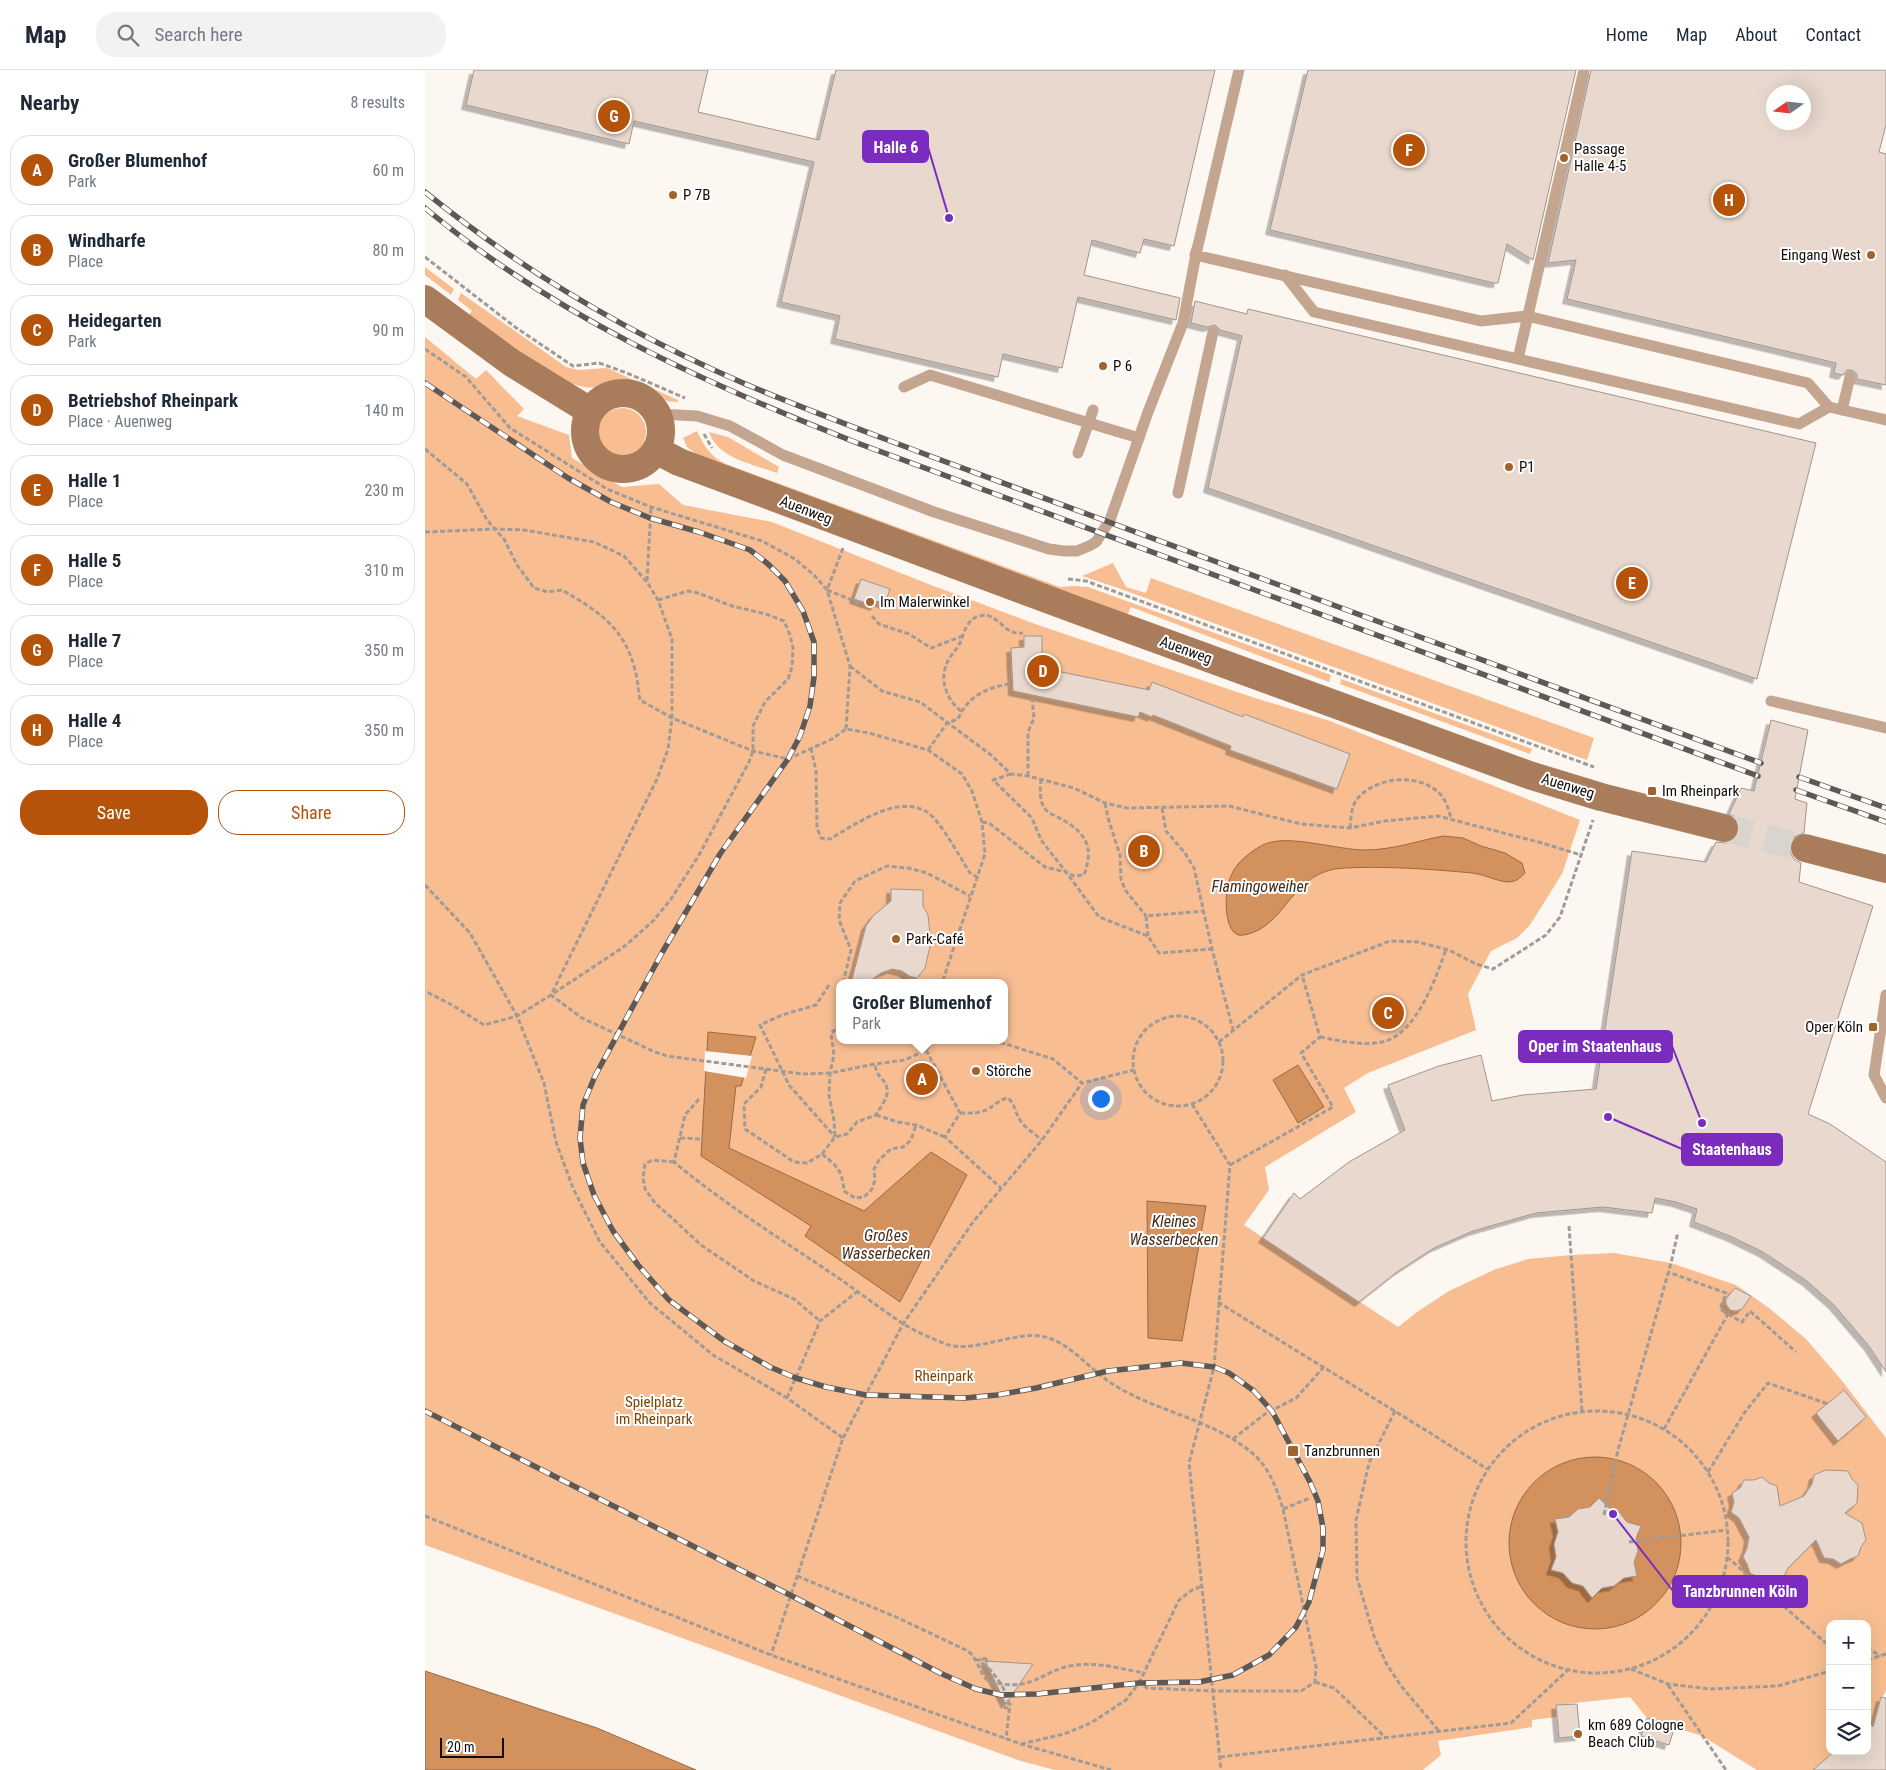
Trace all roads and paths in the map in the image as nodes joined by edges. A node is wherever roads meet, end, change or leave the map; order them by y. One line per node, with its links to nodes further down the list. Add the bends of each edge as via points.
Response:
1 (1239, 70): 3 (lane); 4 (lane, via 1195,254)
2 (1585, 70): 6 (lane)
3 (1196, 254): 7 (lane); 19 (lane, via 1183,323)
4 (1285, 275): 7 (lane); 10 (lane, via 1314,312)
5 (425, 299): 16 (street, via 512,363)
6 (1527, 316): 7 (lane); 10 (lane); 13 (lane, via 1808,383)
7 (1481, 321): 18 (lane, via 1526,316 1809,382 1830,407)
8 (1213, 332): 23 (lane)
9 (425, 349): 24 (path, via 466,377 510,428 607,489)
10 (1518, 359): 13 (lane, via 1799,424)
11 (1850, 377): 15 (lane)
12 (904, 387): 19 (lane, via 930,375)
13 (1829, 407): 15 (lane)
14 (1093, 410): 22 (lane)
15 (1842, 410): 18 (lane)
16 (590, 411): 17 (street, via 597,402 619,392 641,397); 21 (street, via 585,424 587,443 599,460 610,467 636,467)
17 (657, 414): 19 (lane, via 697,416 730,426 783,455 934,512 1064,551 1077,551 1096,542 1109,520); 21 (street, via 661,432)
18 (1886, 420)
19 (1139, 438)
20 (425, 449): 26 (path, via 467,484)
21 (656, 450): 25 (street, Auenweg, via 679,462)
22 (1079, 453)
23 (1178, 493)
24 (651, 507): 28 (path); 29 (path, via 762,540 795,559)
25 (851, 527): 29 (path); 50 (street, Auenweg, via 1529,774)
26 (495, 529): 27 (path); 28 (path, via 524,530 595,542 624,556); 40 (path, via 534,588 548,592 563,590 594,608 617,630 629,650 639,700)
27 (425, 532)
28 (647, 582): 30 (path)
29 (827, 590): 31 (path); 35 (path)
30 (658, 600): 40 (path, via 672,638); 46 (path, via 688,591 784,621 793,648 792,668 788,679 765,702 753,726)
31 (862, 604)
32 (872, 616): 34 (path, via 879,624 909,634 931,648)
33 (1023, 633): 34 (path, via 1012,633 986,615 972,620)
34 (963, 636): 39 (path, via 945,671 948,695)
35 (850, 666): 41 (path, via 883,690 920,702); 43 (path)
36 (1010, 684): 39 (path, via 985,690)
37 (1032, 698): 48 (path, via 1034,718 1028,732)
38 (1771, 701): 42 (lane)
39 (961, 711): 41 (path, via 957,719)
40 (672, 718): 46 (path); 74 (path, via 668,750 657,779)
41 (947, 722): 45 (path); 47 (path)
42 (1886, 728)
43 (846, 729): 44 (path); 45 (path)
44 (811, 748): 46 (path, via 788,759); 61 (path, via 816,771 817,828 821,838 831,839 887,808 913,808 927,812)
45 (927, 750): 54 (path, via 962,774 973,791)
46 (753, 751): 74 (path, via 699,855 654,920 625,946)
47 (1011, 774): 48 (path); 60 (path, via 993,780 1032,818 1041,840)
48 (1029, 776): 49 (path)
49 (1041, 780): 51 (path, via 1074,788); 60 (path, via 1041,802 1046,811 1081,832 1088,847 1084,875)
50 (1601, 796): 56 (street, Auenweg); 58 (path)
51 (1105, 802): 52 (path, via 1127,808); 65 (path, via 1120,855 1121,880)
52 (1162, 808): 55 (path, via 1229,806 1301,824); 64 (path, via 1166,830 1194,868)
53 (1451, 820): 55 (path, via 1438,816); 55 (path, via 1449,808 1440,793 1428,785 1393,780 1375,785 1357,799 1351,813); 58 (path)
54 (982, 822): 60 (path, via 989,823 1045,867); 61 (path, via 985,854)
55 (1350, 828)
56 (1724, 828)
57 (1805, 848): 59 (street)
58 (1581, 855): 68 (path, via 1560,917 1547,935 1493,968)
59 (1886, 869)
60 (1066, 872): 66 (path, via 1099,917)
61 (977, 877): 63 (path)
62 (425, 885): 76 (path, via 470,933)
63 (970, 896): 70 (path, via 927,873 908,868 887,866 855,881 840,903 839,920 851,950); 71 (path)
64 (1204, 911): 65 (path); 67 (path)
65 (1146, 916): 66 (path)
66 (1148, 936): 67 (path, via 1159,953)
67 (1212, 948): 78 (path)
68 (1447, 950): 69 (path, via 1419,942 1390,941); 79 (path, via 1422,1005 1393,1038 1358,1043)
69 (1302, 975): 78 (path); 79 (path)
70 (844, 979)
71 (943, 979)
72 (829, 985): 95 (path, via 817,1005 760,1025 789,1085)
73 (425, 991): 76 (path, via 484,1025)
74 (551, 995): 76 (path); 85 (path, via 582,1018 655,1052)
75 (1886, 995): 89 (lane, via 1873,1075)
76 (517, 1016): 114 (path, via 544,1083 556,1142 573,1188 600,1242 650,1304 713,1355)
77 (836, 1030): 87 (path, via 831,1033 834,1055)
78 (1233, 1030): 80 (path)
79 (1320, 1037): 102 (path, via 1301,1052 1333,1107)
80 (1219, 1042): 86 (path, via 1209,1028 1196,1020 1180,1016 1164,1018 1139,1038); 91 (path, via 1223,1056 1222,1072 1216,1086 1206,1097)
81 (931, 1044): 83 (path)
82 (1006, 1044): 88 (path, via 1053,1059)
83 (926, 1050): 84 (path, via 905,1060); 92 (path)
84 (875, 1064): 87 (path); 93 (path, via 876,1074 886,1084 887,1093)
85 (766, 1069): 87 (path, via 803,1074); 100 (path, via 761,1087 744,1104 745,1128 794,1162 807,1163)
86 (1134, 1070): 88 (path); 91 (path, via 1139,1084 1155,1100 1177,1106)
87 (829, 1073): 95 (path)
88 (1082, 1084): 99 (path)
89 (1886, 1098)
90 (699, 1099): 97 (path, via 685,1115)
91 (1192, 1104): 102 (path)
92 (960, 1113): 96 (path); 99 (path, via 977,1113 1008,1098 1014,1103 1021,1122)
93 (876, 1114): 94 (path); 95 (path, via 857,1122 847,1134)
94 (916, 1125): 96 (path); 100 (path, via 911,1140 903,1147 891,1149 879,1160 874,1169 872,1189 864,1197 855,1198 844,1191 837,1166)
95 (835, 1137): 100 (path)
96 (945, 1137): 103 (path)
97 (680, 1138): 98 (path); 101 (path)
98 (701, 1139)
99 (1042, 1140): 103 (path)
100 (822, 1154)
101 (674, 1162): 107 (path, via 745,1216); 110 (path, via 652,1160 645,1164 645,1189 655,1203 701,1245 754,1281 793,1299)
102 (1230, 1165): 108 (path)
103 (1001, 1188): 111 (path, via 973,1222)
104 (1569, 1226): 117 (path)
105 (1678, 1232): 106 (path)
106 (1668, 1272): 109 (path, via 1726,1293 1720,1309); 118 (path)
107 (858, 1291): 110 (path); 111 (path)
108 (1218, 1302): 113 (path); 119 (path, via 1214,1367)
109 (1728, 1314): 112 (path, via 1742,1322 1750,1311); 120 (path)
110 (820, 1321): 114 (path)
111 (903, 1324): 119 (path, via 946,1344 967,1345 1030,1336 1051,1338 1111,1383); 121 (path)
112 (1796, 1352)
113 (1323, 1368): 116 (path); 122 (path, via 1296,1398 1265,1414)
114 (787, 1398): 121 (path)
115 (1828, 1404): 124 (path, via 1768,1384 1745,1412)
116 (1395, 1411): 123 (path); 149 (path, via 1369,1463 1358,1510 1357,1578 1374,1636 1386,1663)
117 (1581, 1411): 118 (path, via 1605,1410); 123 (path, via 1545,1421 1512,1441)
118 (1628, 1414): 120 (path); 127 (path)
119 (1200, 1422): 122 (path); 133 (path, via 1189,1463)
120 (1664, 1429): 124 (path, via 1687,1446)
121 (843, 1438): 132 (path)
122 (1233, 1439): 126 (path, via 1261,1462 1275,1485)
123 (1487, 1470): 142 (path, via 1470,1508 1465,1550 1475,1591 1497,1627 1529,1654)
124 (1708, 1472): 129 (path, via 1721,1500)
125 (1310, 1498): 126 (path)
126 (1283, 1509): 145 (path, via 1316,1667)
127 (1604, 1515)
128 (425, 1516): 137 (path)
129 (1727, 1530): 130 (path); 131 (path)
130 (1629, 1542)
131 (1727, 1557): 134 (path); 141 (path, via 1717,1595 1696,1628 1667,1653)
132 (797, 1576): 137 (path); 140 (path, via 897,1617 968,1651)
133 (1202, 1586): 144 (path, via 1179,1600); 148 (path)
134 (1826, 1643)
135 (1871, 1649): 138 (path)
136 (1886, 1654): 138 (path)
137 (771, 1655): 151 (path)
138 (1880, 1656): 139 (path)
139 (1871, 1659)
140 (976, 1660): 144 (path, via 987,1679 1004,1684 1026,1684 1059,1668 1077,1665); 151 (path, via 979,1659 983,1664 984,1664 987,1659 983,1660 983,1664 983,1665 992,1669 1009,1702 1009,1703 1009,1705 1008,1708 1003,1707 1005,1702 1008,1702 1009,1703 1010,1704)
141 (1631, 1669): 142 (path, via 1599,1673); 147 (path)
142 (1568, 1670): 149 (path, via 1511,1723)
143 (1826, 1672): 147 (path, via 1778,1686 1710,1689)
144 (1144, 1673): 146 (path)
145 (1315, 1682): 148 (path, via 1301,1691); 150 (path, via 1334,1688)
146 (1139, 1683): 148 (path, via 1147,1688); 152 (path, via 1126,1700 1091,1723 1064,1734)
147 (1668, 1684): 156 (path)
148 (1213, 1691): 153 (path)
149 (1439, 1732): 150 (path)
150 (1387, 1738): 153 (path)
151 (1006, 1739): 152 (path)
152 (1021, 1744): 154 (path)
153 (1220, 1757): 155 (path)
154 (1111, 1770)
155 (1221, 1770)
156 (1727, 1770)

